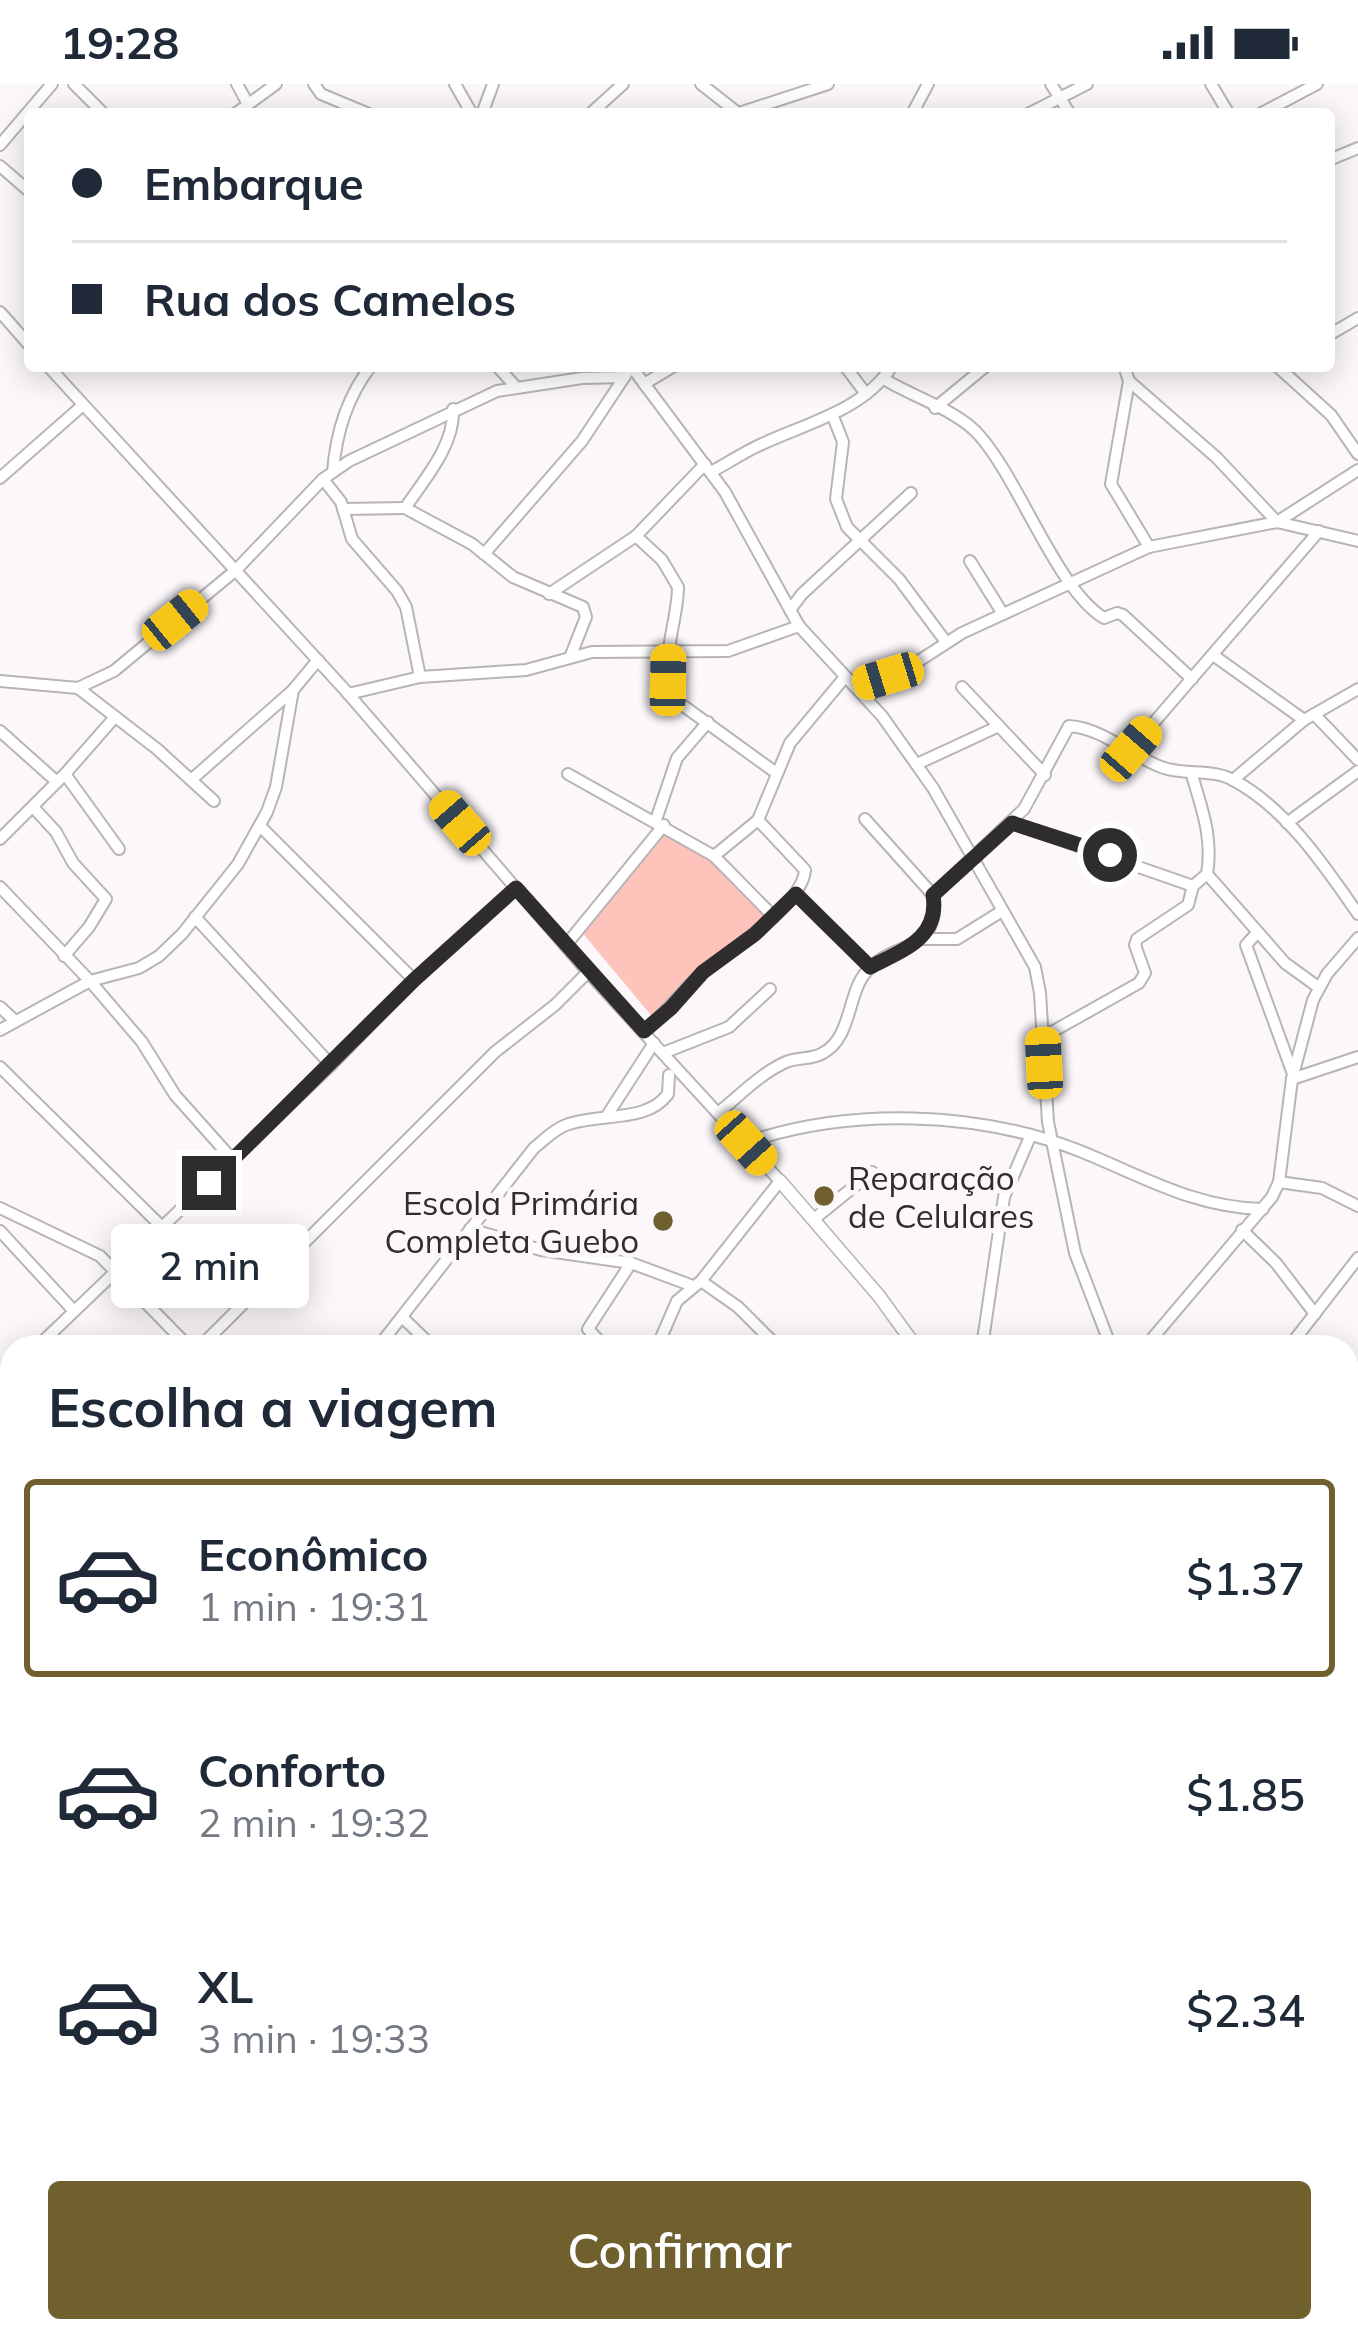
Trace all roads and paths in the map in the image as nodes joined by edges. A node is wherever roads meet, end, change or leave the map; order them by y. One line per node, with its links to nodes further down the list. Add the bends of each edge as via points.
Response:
1 (52, 84): 14 (street)
2 (74, 84): 15 (street)
3 (237, 84): 13 (street)
4 (276, 84): 13 (street)
5 (314, 84): 17 (street)
6 (623, 84): 18 (street)
7 (701, 84): 19 (street)
8 (829, 84): 20 (street)
9 (1052, 84): 12 (street)
10 (1087, 84): 12 (street)
11 (1317, 84): 23 (street)
12 (1060, 98): 21 (street); 22 (street)
13 (248, 104): 16 (street)
14 (32, 108)
15 (98, 108)
16 (243, 108)
17 (354, 108)
18 (597, 108)
19 (730, 108)
20 (755, 108)
21 (1040, 108)
22 (1066, 108)
23 (1271, 108)
24 (24, 118): 26 (street)
25 (0, 125): 26 (street)
26 (10, 135): 27 (street)
27 (0, 145)
28 (0, 166): 29 (street)
29 (24, 187)
30 (0, 312): 31 (street)
31 (24, 339)
32 (53, 372): 49 (street)
33 (367, 372): 56 (street, via 345,412)
34 (502, 372): 47 (street)
35 (616, 372): 47 (street)
36 (628, 372): 67 (street, via 582,441)
37 (631, 372): 46 (street)
38 (664, 372): 46 (street)
39 (849, 372): 48 (street)
40 (888, 372): 44 (street)
41 (979, 372): 50 (street)
42 (1126, 372): 45 (street)
43 (1287, 372): 53 (street)
44 (884, 379): 48 (street); 50 (street)
45 (1129, 381): 61 (street); 66 (street, via 1111,484)
46 (644, 384): 54 (street)
47 (516, 387): 51 (street)
48 (866, 394): 52 (street)
49 (83, 405): 57 (street); 69 (street)
50 (935, 408): 70 (street, via 984,442)
51 (453, 410): 56 (street); 59 (street, via 428,478)
52 (832, 414): 54 (street); 64 (street, via 843,442 836,500)
53 (1358, 454)
54 (708, 468): 63 (street); 72 (street)
55 (1358, 470): 61 (street)
56 (328, 475): 60 (street); 69 (street)
57 (0, 478)
58 (911, 493): 64 (street)
59 (405, 508): 60 (street); 67 (street)
60 (343, 509): 80 (street, via 352,539 406,607)
61 (1277, 522): 62 (street); 66 (street)
62 (1319, 531): 65 (street); 77 (street)
63 (636, 536): 71 (street); 76 (street, via 679,587)
64 (860, 541): 72 (street); 75 (street)
65 (1358, 541)
66 (1149, 548): 70 (street)
67 (484, 554): 71 (street)
68 (970, 561): 73 (street)
69 (236, 570): 79 (street); 85 (street, via 114,671)
70 (1071, 585): 73 (street); 81 (street, via 1104,619 1123,616)
71 (549, 593): 78 (street, via 586,610)
72 (790, 610): 74 (street)
73 (1003, 614): 75 (street)
74 (799, 626): 76 (street, via 728,651); 82 (street)
75 (946, 642): 82 (street, via 911,666)
76 (668, 654): 78 (street); 91 (street, via 674,699)
77 (1213, 655): 81 (street); 90 (street)
78 (571, 656): 80 (street, via 526,670)
79 (318, 661): 87 (street); 88 (street)
80 (420, 677): 88 (street)
81 (1192, 679): 94 (street)
82 (850, 681): 96 (street); 98 (street, via 790,743)
83 (0, 682): 85 (street)
84 (962, 687): 92 (street)
85 (78, 688): 89 (street)
86 (1358, 689): 90 (street)
87 (292, 690): 103 (street); 112 (street, via 276,787)
88 (348, 694): 120 (street)
89 (115, 717): 102 (street); 103 (street)
90 (1309, 717): 95 (street); 104 (street)
91 (708, 722): 98 (street); 109 (street, via 677,758)
92 (999, 726): 96 (street); 100 (street)
93 (0, 731): 102 (street)
94 (1131, 749): 100 (street, via 1069,726); 101 (street)
95 (1358, 760)
96 (917, 764): 116 (street)
97 (1358, 771): 111 (street)
98 (775, 772): 107 (street)
99 (568, 775): 109 (street)
100 (1045, 775): 110 (street)
101 (1192, 775): 104 (street); 117 (street, via 1207,820)
102 (61, 778): 106 (street); 114 (street)
103 (191, 780): 105 (street)
104 (1233, 780): 111 (street)
105 (214, 801)
106 (33, 807): 113 (street); 131 (street, via 106,898)
107 (758, 820): 115 (street); 121 (street, via 805,870)
108 (865, 820): 122 (street)
109 (660, 823): 115 (street); 130 (street)
110 (1012, 823): 116 (street); 118 (street)
111 (1288, 823): 124 (street)
112 (260, 826): 126 (street); 134 (street)
113 (0, 838)
114 (119, 849)
115 (714, 856): 125 (street)
116 (975, 856): 122 (street); 123 (street)
117 (1207, 874): 118 (street); 127 (street)
118 (1193, 886): 142 (street, via 1188,905 1137,939 1145,973 1139,983)
119 (0, 887): 131 (street)
120 (516, 888): 130 (street); 134 (street)
121 (796, 894): 125 (street); 132 (street)
122 (933, 895): 129 (street, via 936,912)
123 (1002, 911): 129 (street, via 957,939); 142 (street, via 1035,967)
124 (1358, 914)
125 (772, 915): 141 (street)
126 (195, 917): 135 (street, via 159,956); 145 (street)
127 (1256, 934): 136 (street); 148 (street, via 1246,945 1251,965)
128 (1358, 938): 136 (street)
129 (922, 939): 132 (street)
130 (566, 945): 133 (street)
131 (64, 956): 135 (street)
132 (870, 967): 149 (street, via 824,1052 774,1068)
133 (588, 972): 141 (street); 175 (street, via 495,1052)
134 (414, 980): 145 (street)
135 (90, 981): 139 (street); 154 (street)
136 (1318, 987): 148 (street)
137 (770, 989): 143 (street, via 729,1027)
138 (0, 1006): 139 (street)
139 (14, 1020): 140 (street)
140 (0, 1030)
141 (644, 1031): 143 (street)
142 (1043, 1037): 152 (street)
143 (658, 1048): 149 (street); 150 (street)
144 (1358, 1057): 148 (street)
145 (331, 1065): 154 (street)
146 (0, 1067): 162 (street)
147 (669, 1075): 150 (street, via 662,1103)
148 (1293, 1077): 157 (street)
149 (718, 1112): 153 (street)
150 (608, 1114): 163 (street, via 552,1132)
151 (1030, 1137): 152 (street); 153 (street, via 880,1120); 182 (street, via 1004,1197)
152 (1054, 1142): 160 (street, via 1209,1204); 183 (street, via 1079,1266)
153 (746, 1143): 156 (street)
154 (232, 1160): 162 (street)
155 (872, 1172): 161 (street)
156 (780, 1181): 161 (main road); 169 (street)
157 (1279, 1182): 158 (street, via 1322,1187); 160 (street)
158 (1358, 1206)
159 (0, 1208): 168 (street)
160 (1263, 1209): 164 (street)
161 (814, 1219): 181 (main road)
162 (162, 1227): 168 (street)
163 (470, 1228): 167 (street, via 541,1250); 172 (street)
164 (1242, 1230): 171 (street); 184 (street)
165 (0, 1231): 170 (street)
166 (1358, 1258): 171 (street)
167 (631, 1263): 169 (street); 178 (street, via 588,1329)
168 (116, 1270): 170 (street); 174 (street)
169 (697, 1284): 179 (street, via 677,1300); 180 (street, via 738,1306)
170 (73, 1310): 173 (street)
171 (1315, 1314): 185 (street)
172 (402, 1317): 176 (street); 177 (street)
173 (49, 1335)
174 (178, 1335)
175 (212, 1335)
176 (388, 1335)
177 (421, 1335)
178 (594, 1335)
179 (662, 1335)
180 (766, 1335)
181 (906, 1335)
182 (985, 1335)
183 (1106, 1335)
184 (1155, 1335)
185 (1298, 1335)

